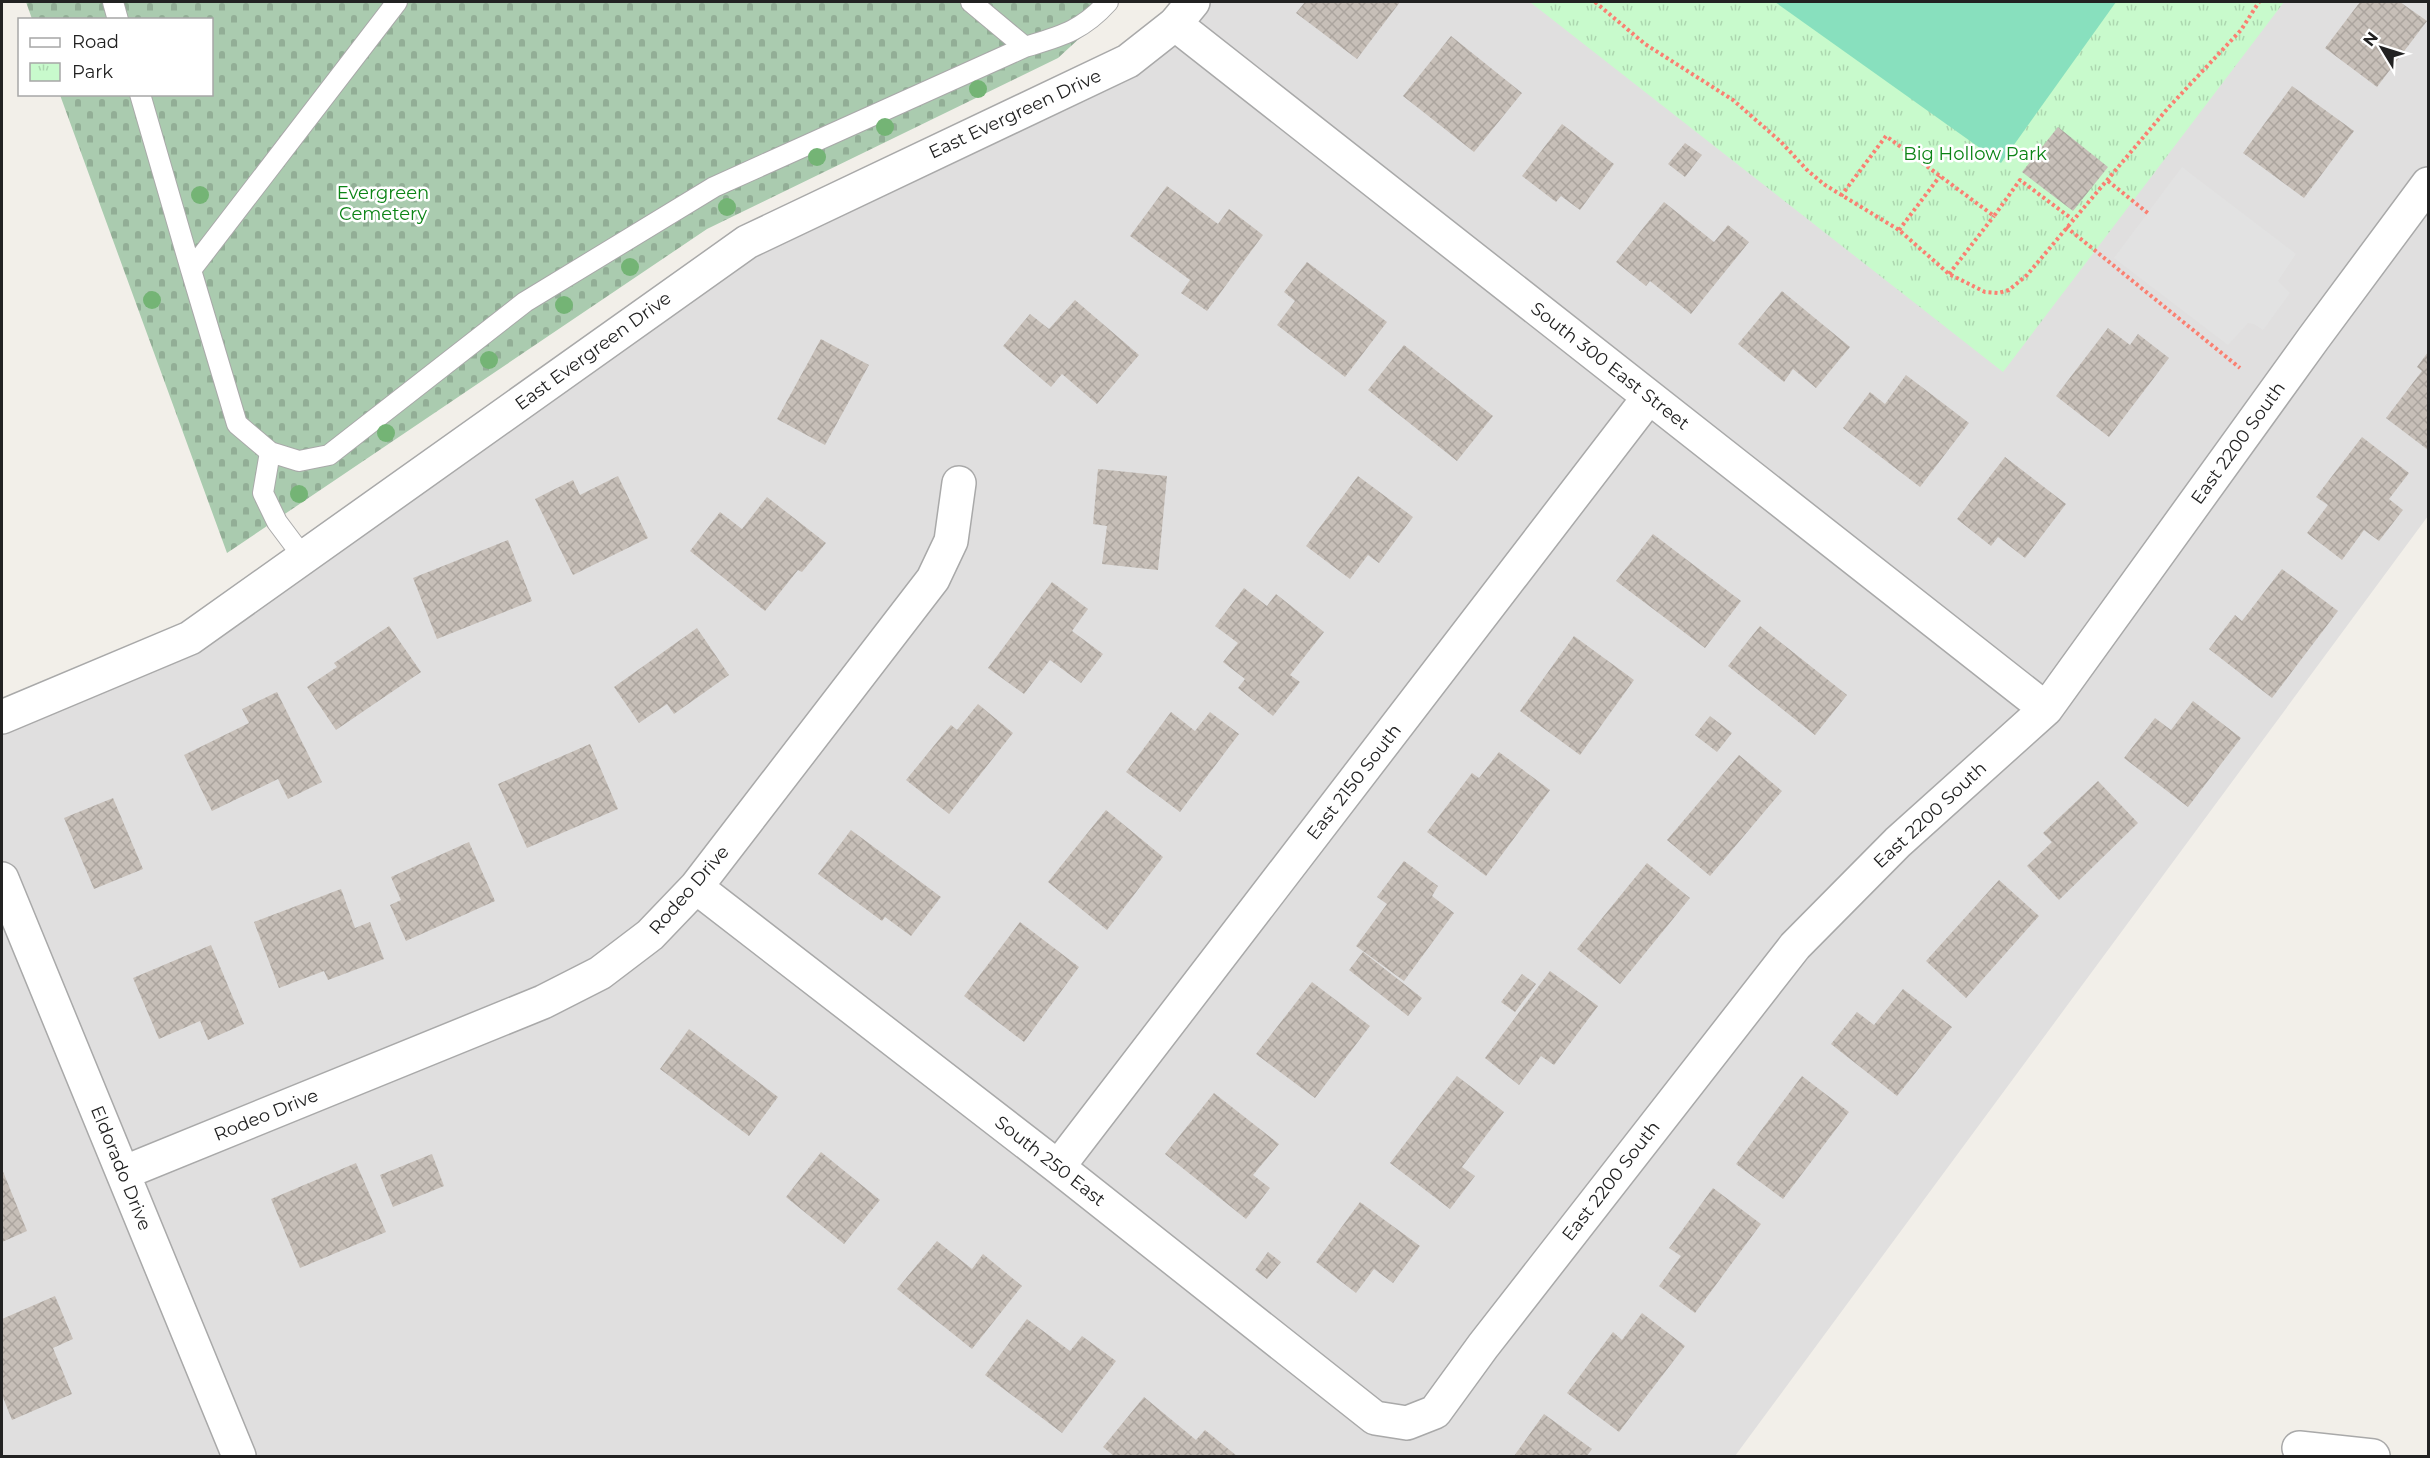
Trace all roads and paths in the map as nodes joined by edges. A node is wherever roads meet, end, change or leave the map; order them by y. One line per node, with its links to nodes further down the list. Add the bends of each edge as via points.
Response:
1 (113, 2): 8 (lane)
2 (398, 2): 20 (lane)
3 (971, 2): 9 (lane)
4 (1108, 2): 9 (lane, via 1093,19 1065,35)
5 (1595, 2): 14 (path, via 1645,44 1733,100 1808,171)
6 (2259, 2): 12 (path, via 2241,30 2168,108)
7 (1184, 13): 23 (street, South 300 East Street); 26 (street, East Evergreen Drive, via 1128,61 747,242)
8 (117, 18)
9 (1025, 47): 24 (lane, via 714,187 525,302 329,455 299,461)
10 (141, 96): 20 (lane)
11 (1940, 176): 14 (path, via 1886,136); 16 (path); 19 (path)
12 (2108, 181): 15 (path); 17 (path)
13 (2428, 184): 27 (street, East 2200 South)
14 (1841, 196): 19 (path)
15 (2149, 214)
16 (1994, 216): 17 (path, via 2020,180); 21 (path)
17 (2072, 219): 18 (path)
18 (2066, 227): 21 (path, via 2027,275 2009,290 1985,292); 22 (path)
19 (1899, 230): 21 (path)
20 (191, 270): 24 (lane, via 237,424)
21 (1949, 274)
22 (2240, 368)
23 (1649, 397): 27 (street, South 300 East Street); 31 (street, East 2150 South)
24 (270, 452): 26 (lane, via 263,493 276,522)
25 (959, 483): 30 (street, Rodeo Drive, via 951,540 933,579)
26 (304, 558): 28 (street, East Evergreen Drive, via 190,638)
27 (2046, 709): 33 (street, East 2200 South, via 1898,842 1795,946 1435,1412)
28 (2, 717)
29 (2, 879): 32 (street, Eldorado Drive)
30 (696, 887): 31 (street, South 250 East); 32 (street, Rodeo Drive, via 650,935 600,973 543,1002)
31 (1058, 1167): 33 (street, South 250 East, via 1375,1418)
32 (123, 1173): 35 (street, Eldorado Drive)
33 (1407, 1423)
34 (2299, 1448): 36 (street)
35 (239, 1456)
36 (2373, 1456)

